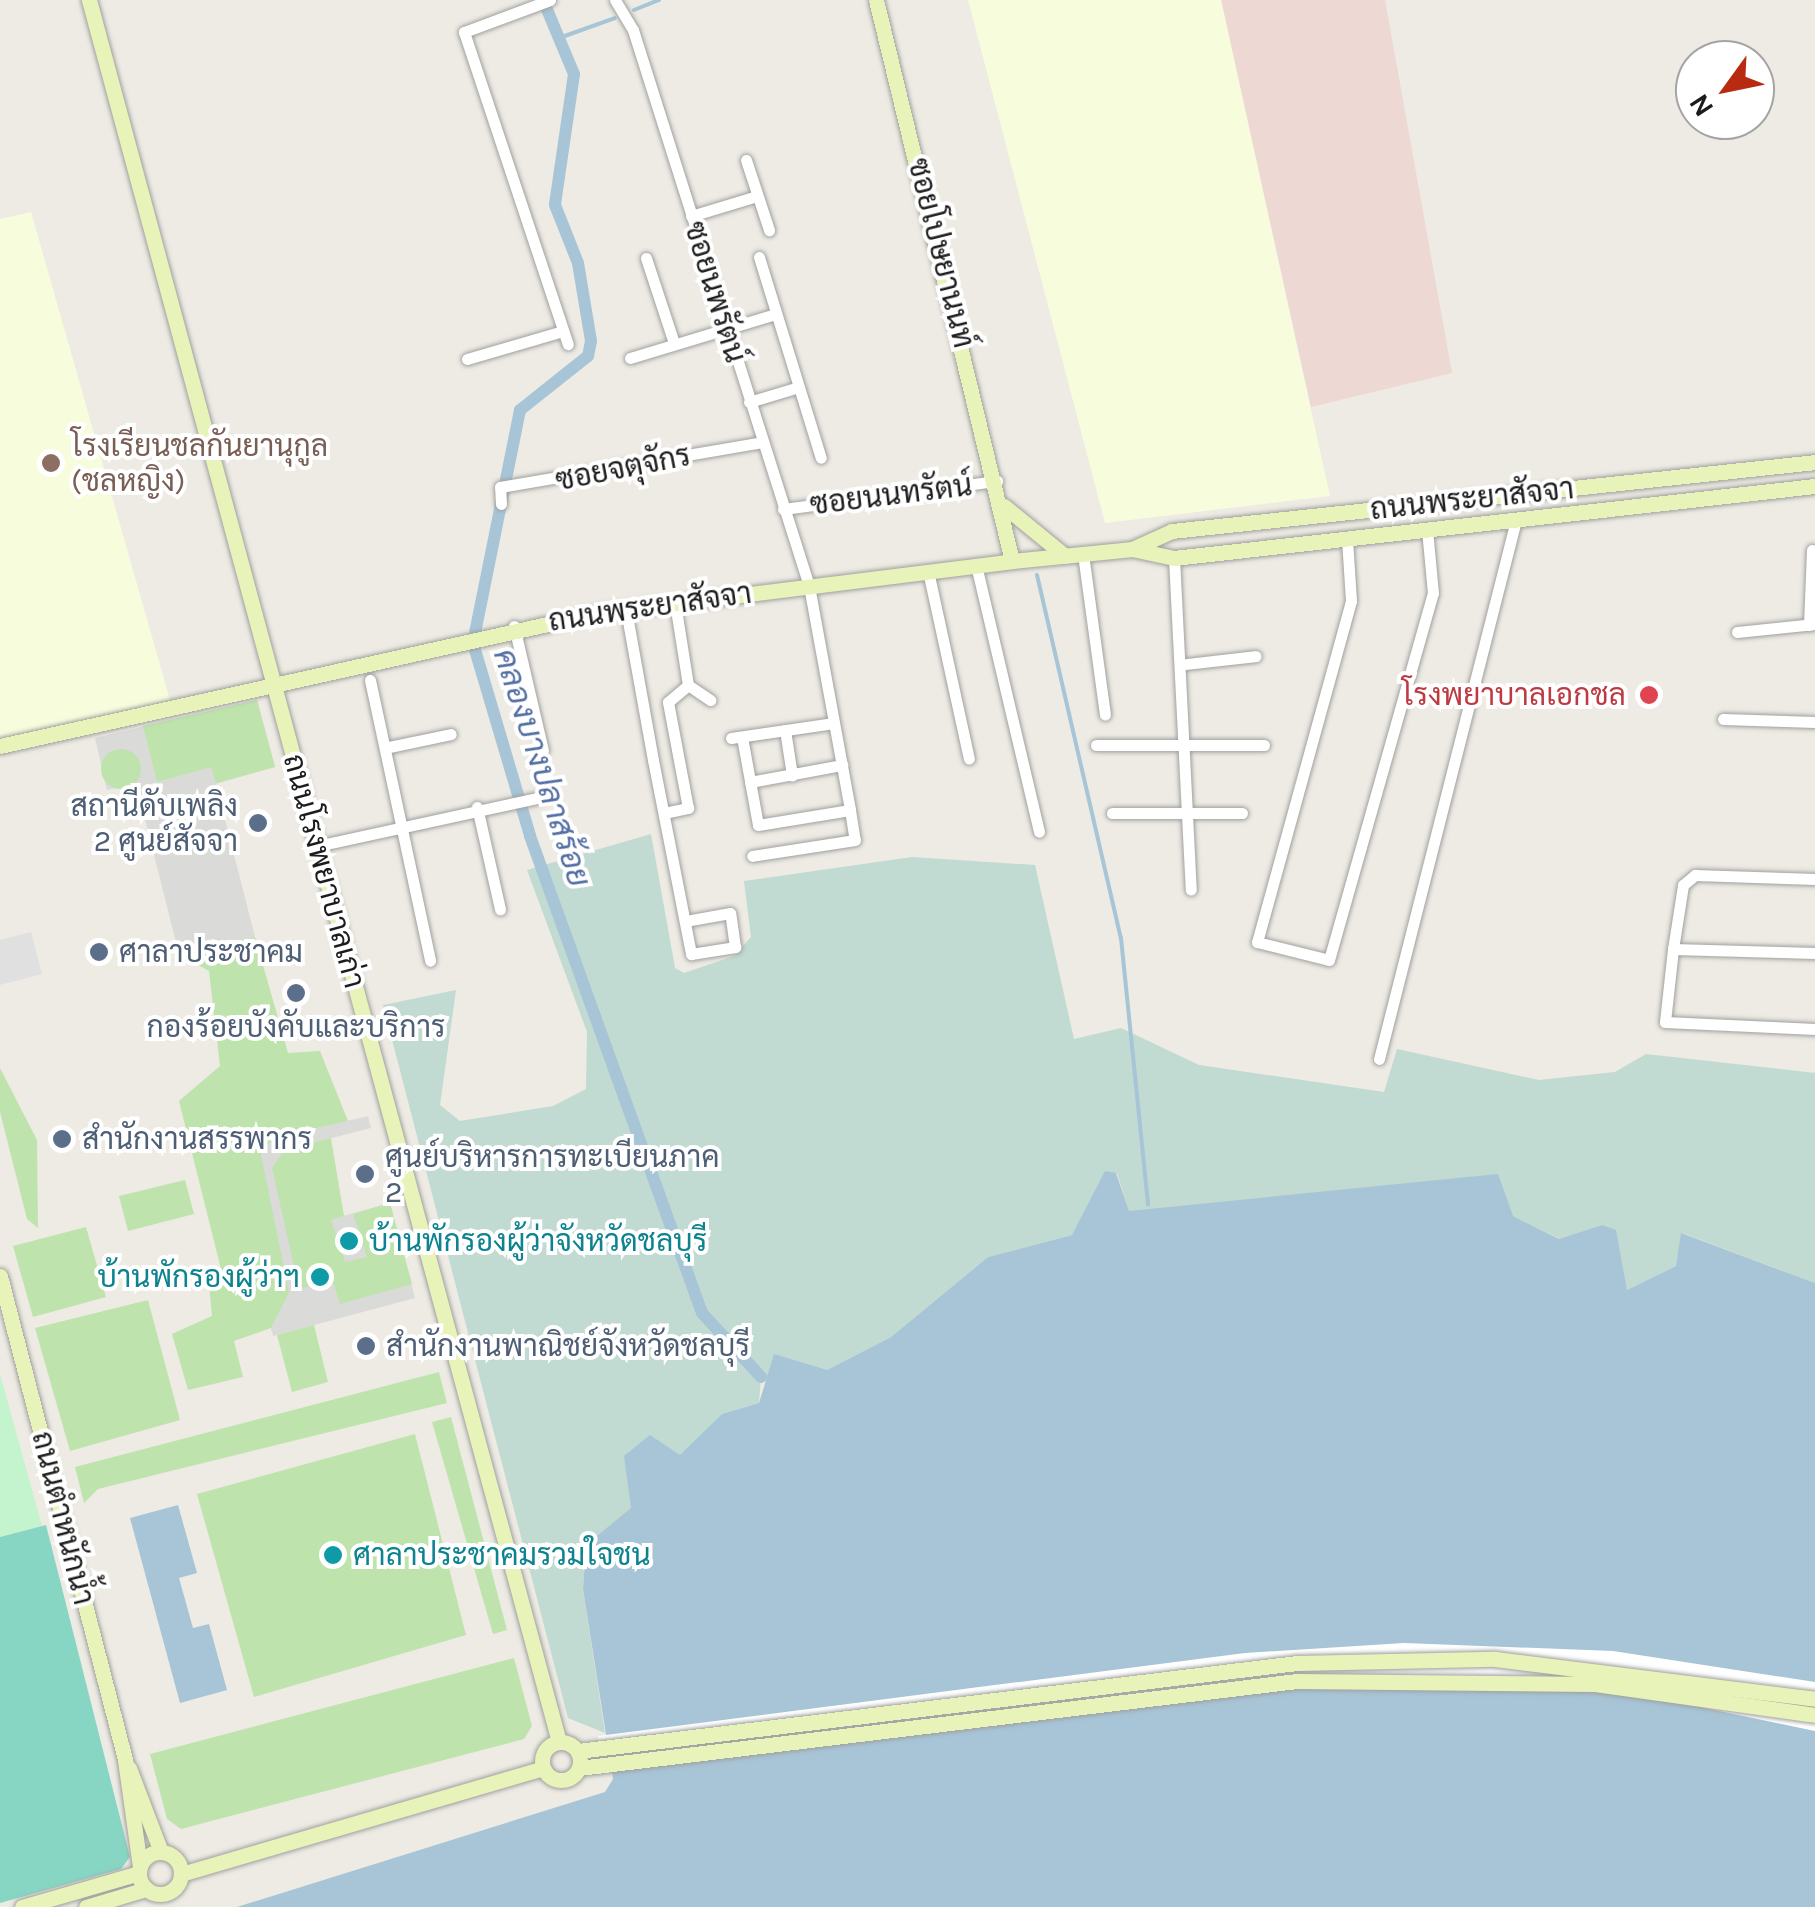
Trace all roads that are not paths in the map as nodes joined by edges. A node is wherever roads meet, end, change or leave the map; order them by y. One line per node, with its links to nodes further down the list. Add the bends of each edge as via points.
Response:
1 (88, 0): 52 (main road, ถนนโรงพยาบาลเก่า)
2 (550, 0): 13 (street, via 464,32)
3 (615, 0): 7 (street, ซอยนพรัตน์, via 633,30)
4 (876, 0): 24 (main road, ซอยโปษยานนท์)
5 (746, 160): 6 (street)
6 (756, 196): 7 (street); 8 (street)
7 (692, 216): 12 (street, ซอยนพรัตน์)
8 (769, 230)
9 (759, 257): 11 (street)
10 (646, 258): 15 (street)
11 (776, 314): 12 (street); 18 (street)
12 (726, 328): 15 (street); 19 (street, ซอยนพรัตน์)
13 (563, 331): 14 (street); 17 (street)
14 (568, 344)
15 (674, 344): 16 (street)
16 (630, 358)
17 (467, 360)
18 (799, 387): 19 (street); 21 (street)
19 (749, 402): 20 (street, ซอยนพรัตน์)
20 (762, 442): 28 (street, ซอยจตุจักร, via 500,487); 30 (street, ซอยนพรัตน์)
21 (821, 458)
22 (1815, 462): 23 (main road, ถนนพระยาสัจจา)
23 (1690, 476): 26 (main road, ถนนพระยาสัจจา); 27 (main road)
24 (1000, 481): 29 (main road, ซอยโปษยานนท์); 30 (street, ซอยนนทรัตน์)
25 (1815, 486): 27 (main road, ถนนพระยาสัจจา)
26 (1521, 494): 31 (main road); 33 (main road, ถนนพระยาสัจจา)
27 (1688, 500): 31 (main road, ถนนพระยาสัจจา)
28 (500, 504)
29 (1004, 506): 38 (main road); 40 (main road, ซอยโปษยานนท์)
30 (783, 509): 43 (street, ซอยนพรัตน์)
31 (1516, 520): 32 (main road, ถนนพระยาสัจจา); 90 (street)
32 (1427, 530): 34 (main road, ถนนพระยาสัจจา); 34 (street, via 1433,592 1329,960 1257,942 1351,601)
33 (1172, 531): 35 (main road, ถนนพระยาสัจจา); 39 (main road)
34 (1347, 539): 39 (main road, ถนนพระยาสัจจา)
35 (1132, 549): 37 (main road, ถนนพระยาสัจจา); 39 (main road, ถนนพระยาสัจจา)
36 (1812, 550): 46 (street)
37 (1084, 554): 38 (main road, ถนนพระยาสัจจา); 55 (street)
38 (1065, 556): 40 (main road, ถนนพระยาสัจจา)
39 (1174, 558): 50 (street)
40 (1012, 561): 41 (main road, ถนนพระยาสัจจา)
41 (976, 566): 42 (main road, ถนนพระยาสัจจา); 79 (street)
42 (928, 571): 43 (main road, ถนนพระยาสัจจา); 67 (street)
43 (809, 586): 44 (main road, ถนนพระยาสัจจา); 57 (street, ซอยนพรัตน์)
44 (674, 603): 45 (main road, ถนนพระยาสัจจา); 53 (street)
45 (626, 610): 47 (main road, ถนนพระยาสัจจา); 74 (street)
46 (1812, 625): 48 (street)
47 (514, 626): 52 (main road, ถนนพระยาสัจจา); 66 (street)
48 (1737, 632)
49 (1256, 656): 50 (street)
50 (1186, 664): 61 (street)
51 (370, 680): 65 (street)
52 (274, 684): 64 (main road, ถนนพระยาสัจจา); 80 (main road, ถนนโรงพยาบาลเก่า)
53 (688, 685): 54 (street); 74 (street, via 668,702 688,808)
54 (710, 700)
55 (1106, 714)
56 (1724, 719): 58 (street)
57 (834, 722): 59 (street); 68 (street, ซอยนพรัตน์)
58 (1815, 722)
59 (784, 730): 69 (street); 70 (street, via 736,738)
60 (451, 734): 65 (street)
61 (1190, 744): 62 (street); 63 (street); 76 (street)
62 (1096, 745)
63 (1264, 745)
64 (0, 746)
65 (389, 747): 78 (street)
66 (543, 752)
67 (970, 759)
68 (842, 765): 69 (street); 73 (street, ซอยนพรัตน์)
69 (792, 775): 70 (street)
70 (750, 782): 73 (street, via 758,825)
71 (540, 794): 72 (street)
72 (477, 807): 78 (street); 84 (street)
73 (850, 810): 81 (street, via 855,840)
74 (664, 813): 85 (street)
75 (1112, 813): 76 (street)
76 (1191, 813): 77 (street); 83 (street)
77 (1242, 813)
78 (406, 824): 80 (street); 88 (street)
79 (1039, 832)
80 (317, 846): 94 (main road, ถนนโรงพยาบาลเก่า)
81 (752, 856)
82 (1815, 878): 86 (street, via 1695,874 1683,885)
83 (1191, 890)
84 (500, 909)
85 (685, 921): 85 (street, via 730,913 735,947 691,954)
86 (1673, 949): 87 (street); 89 (street, via 1665,1022)
87 (1815, 954)
88 (430, 961)
89 (1815, 1029)
90 (1378, 1059)
91 (0, 1276): 95 (main road, ถนนตำหนักน้ำ)
92 (1815, 1699): 96 (main road, via 1564,1664 1297,1663 975,1696 600,1750)
93 (1815, 1715): 96 (main road, via 1595,1684 1296,1680 603,1768)
94 (559, 1742): 96 (main road); 97 (main road, via 544,1751)
95 (125, 1760): 98 (main road, ถนนตำหนักน้ำ); 99 (main road, ถนนตำหนักน้ำ)
96 (579, 1760): 97 (main road, via 564,1780)
97 (543, 1768): 100 (main road)
98 (161, 1852): 99 (main road); 100 (main road)
99 (140, 1870): 101 (main road, ถนนตำหนักน้ำ); 102 (main road)
100 (181, 1874): 101 (main road, via 166,1894)
101 (146, 1889): 103 (main road)
102 (22, 1907)
103 (86, 1907)

